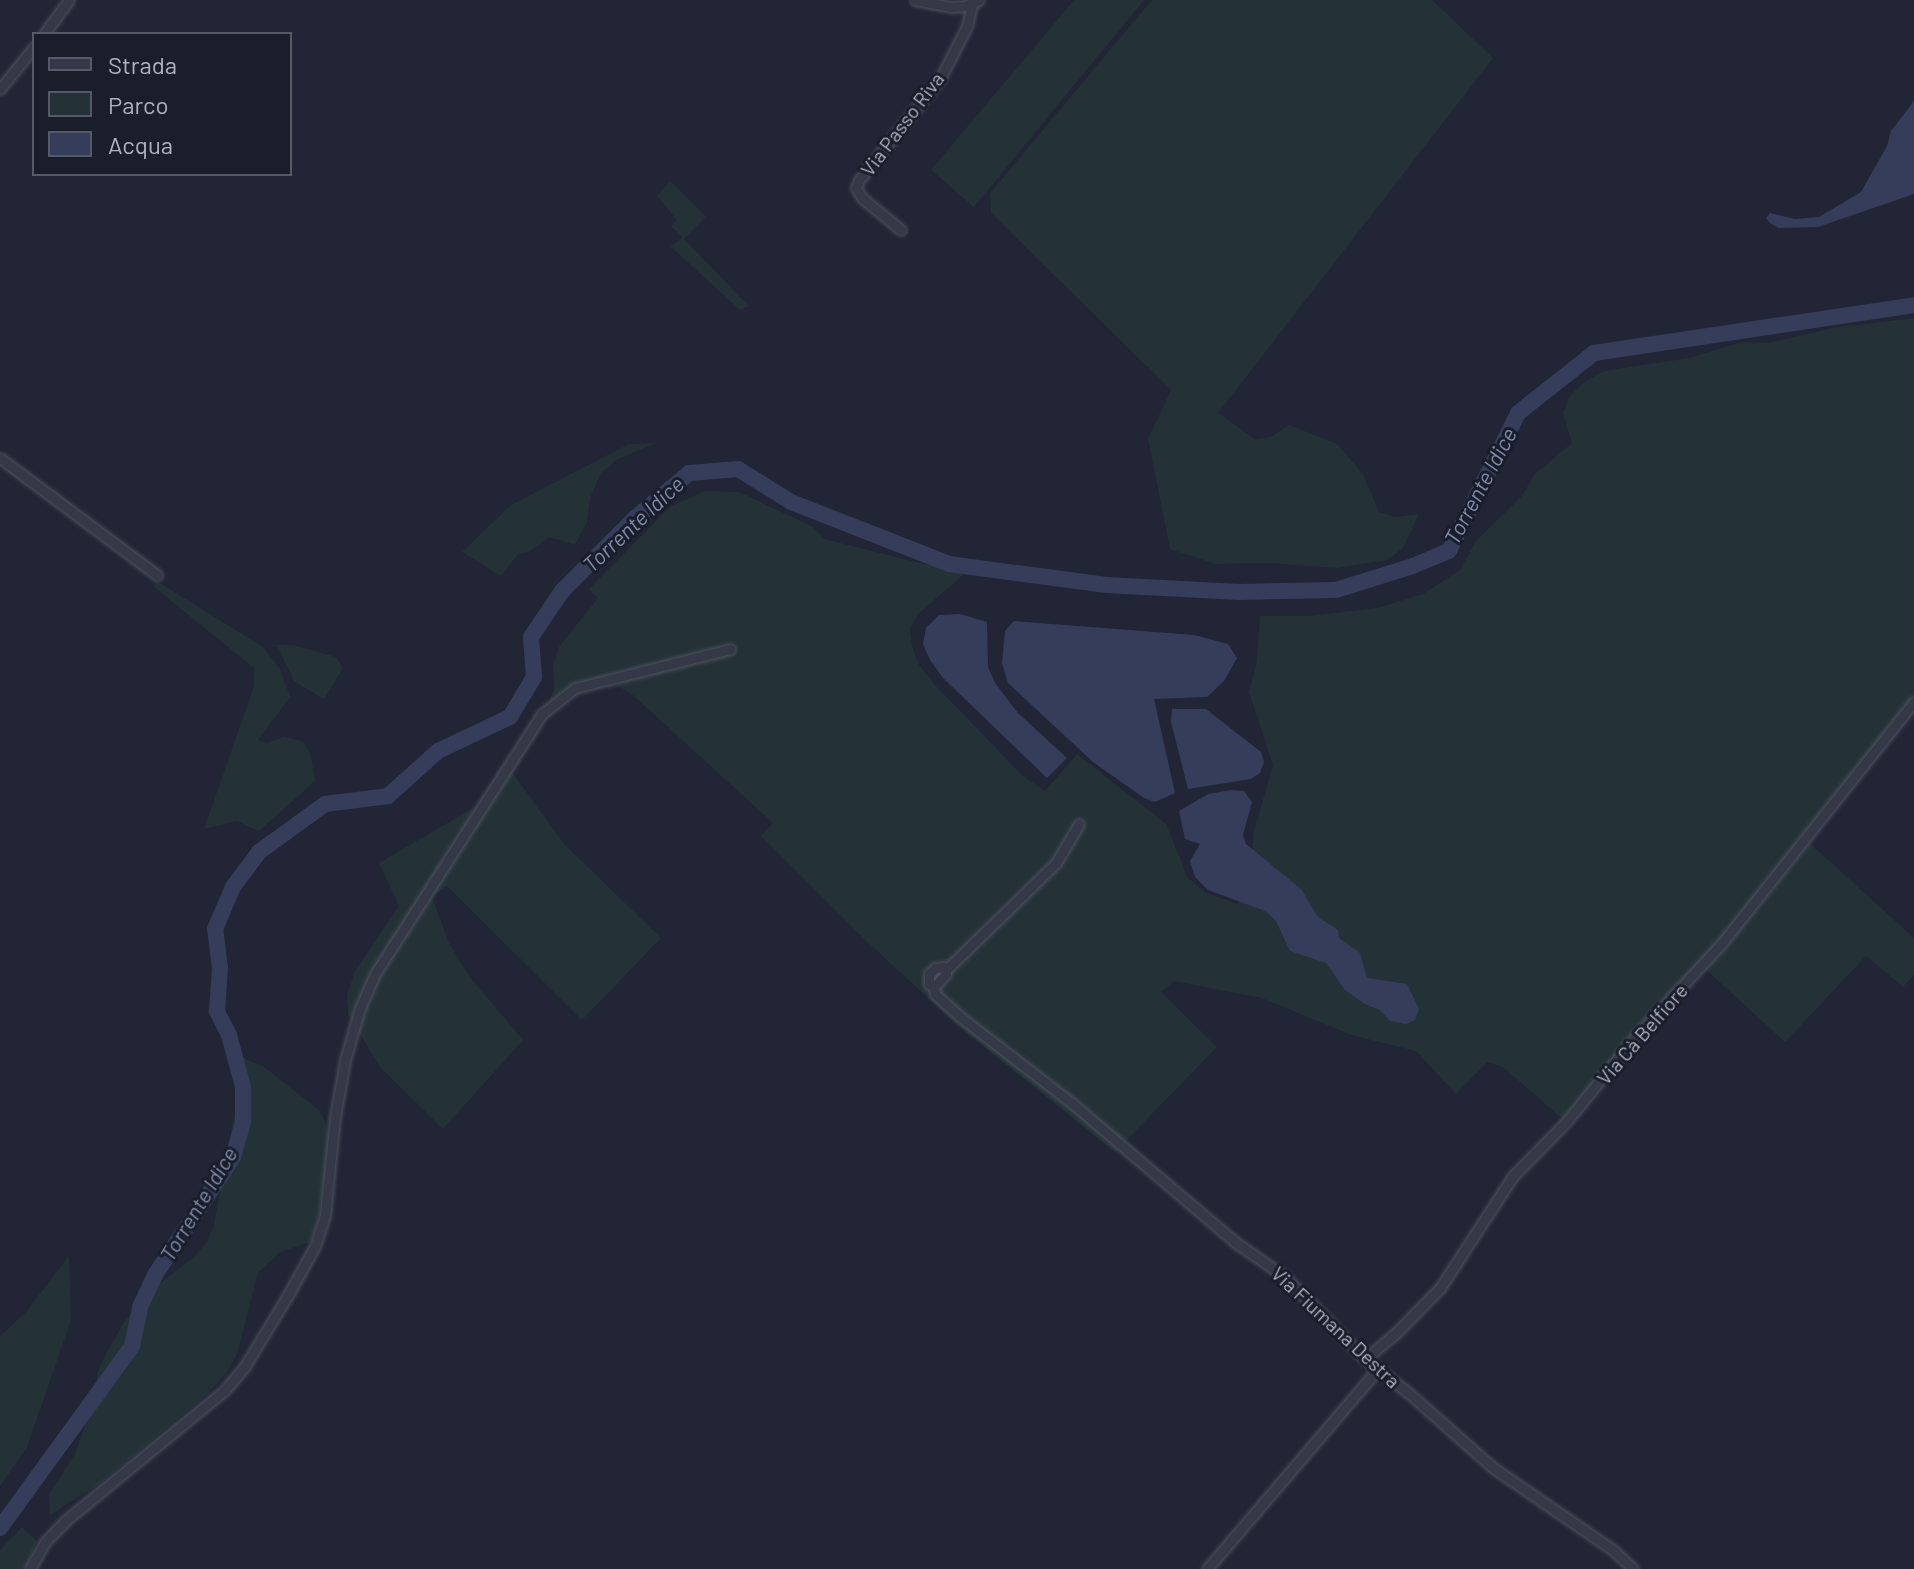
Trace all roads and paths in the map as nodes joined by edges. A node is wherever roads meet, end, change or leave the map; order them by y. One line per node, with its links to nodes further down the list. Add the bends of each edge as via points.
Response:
1 (69, 0): 4 (street)
2 (915, 0): 3 (street, via 951,7)
3 (976, 2): 7 (street, Via Passo Riva, via 941,77 856,188)
4 (45, 32)
5 (32, 49): 6 (street)
6 (0, 89)
7 (901, 230)
8 (0, 458): 9 (street)
9 (157, 575)
10 (730, 649): 15 (street, via 575,688 542,714 375,974 360,1008 335,1117 325,1215 315,1246 281,1307 225,1390 73,1513 45,1542)
11 (1914, 702): 13 (street, Via Cà Belfiore, via 1722,943 1637,1035 1574,1114 1513,1176 1440,1288)
12 (1079, 824): 13 (street, Via Fiumana Destra, via 1056,863 946,970 935,994 1235,1242 1291,1281)
13 (1365, 1359): 14 (street, Via Fiumana Destra)
14 (1378, 1369): 16 (street); 17 (street, Via Fiumana Destra, via 1503,1476)
15 (30, 1569)
16 (1207, 1569)
17 (1633, 1569)

